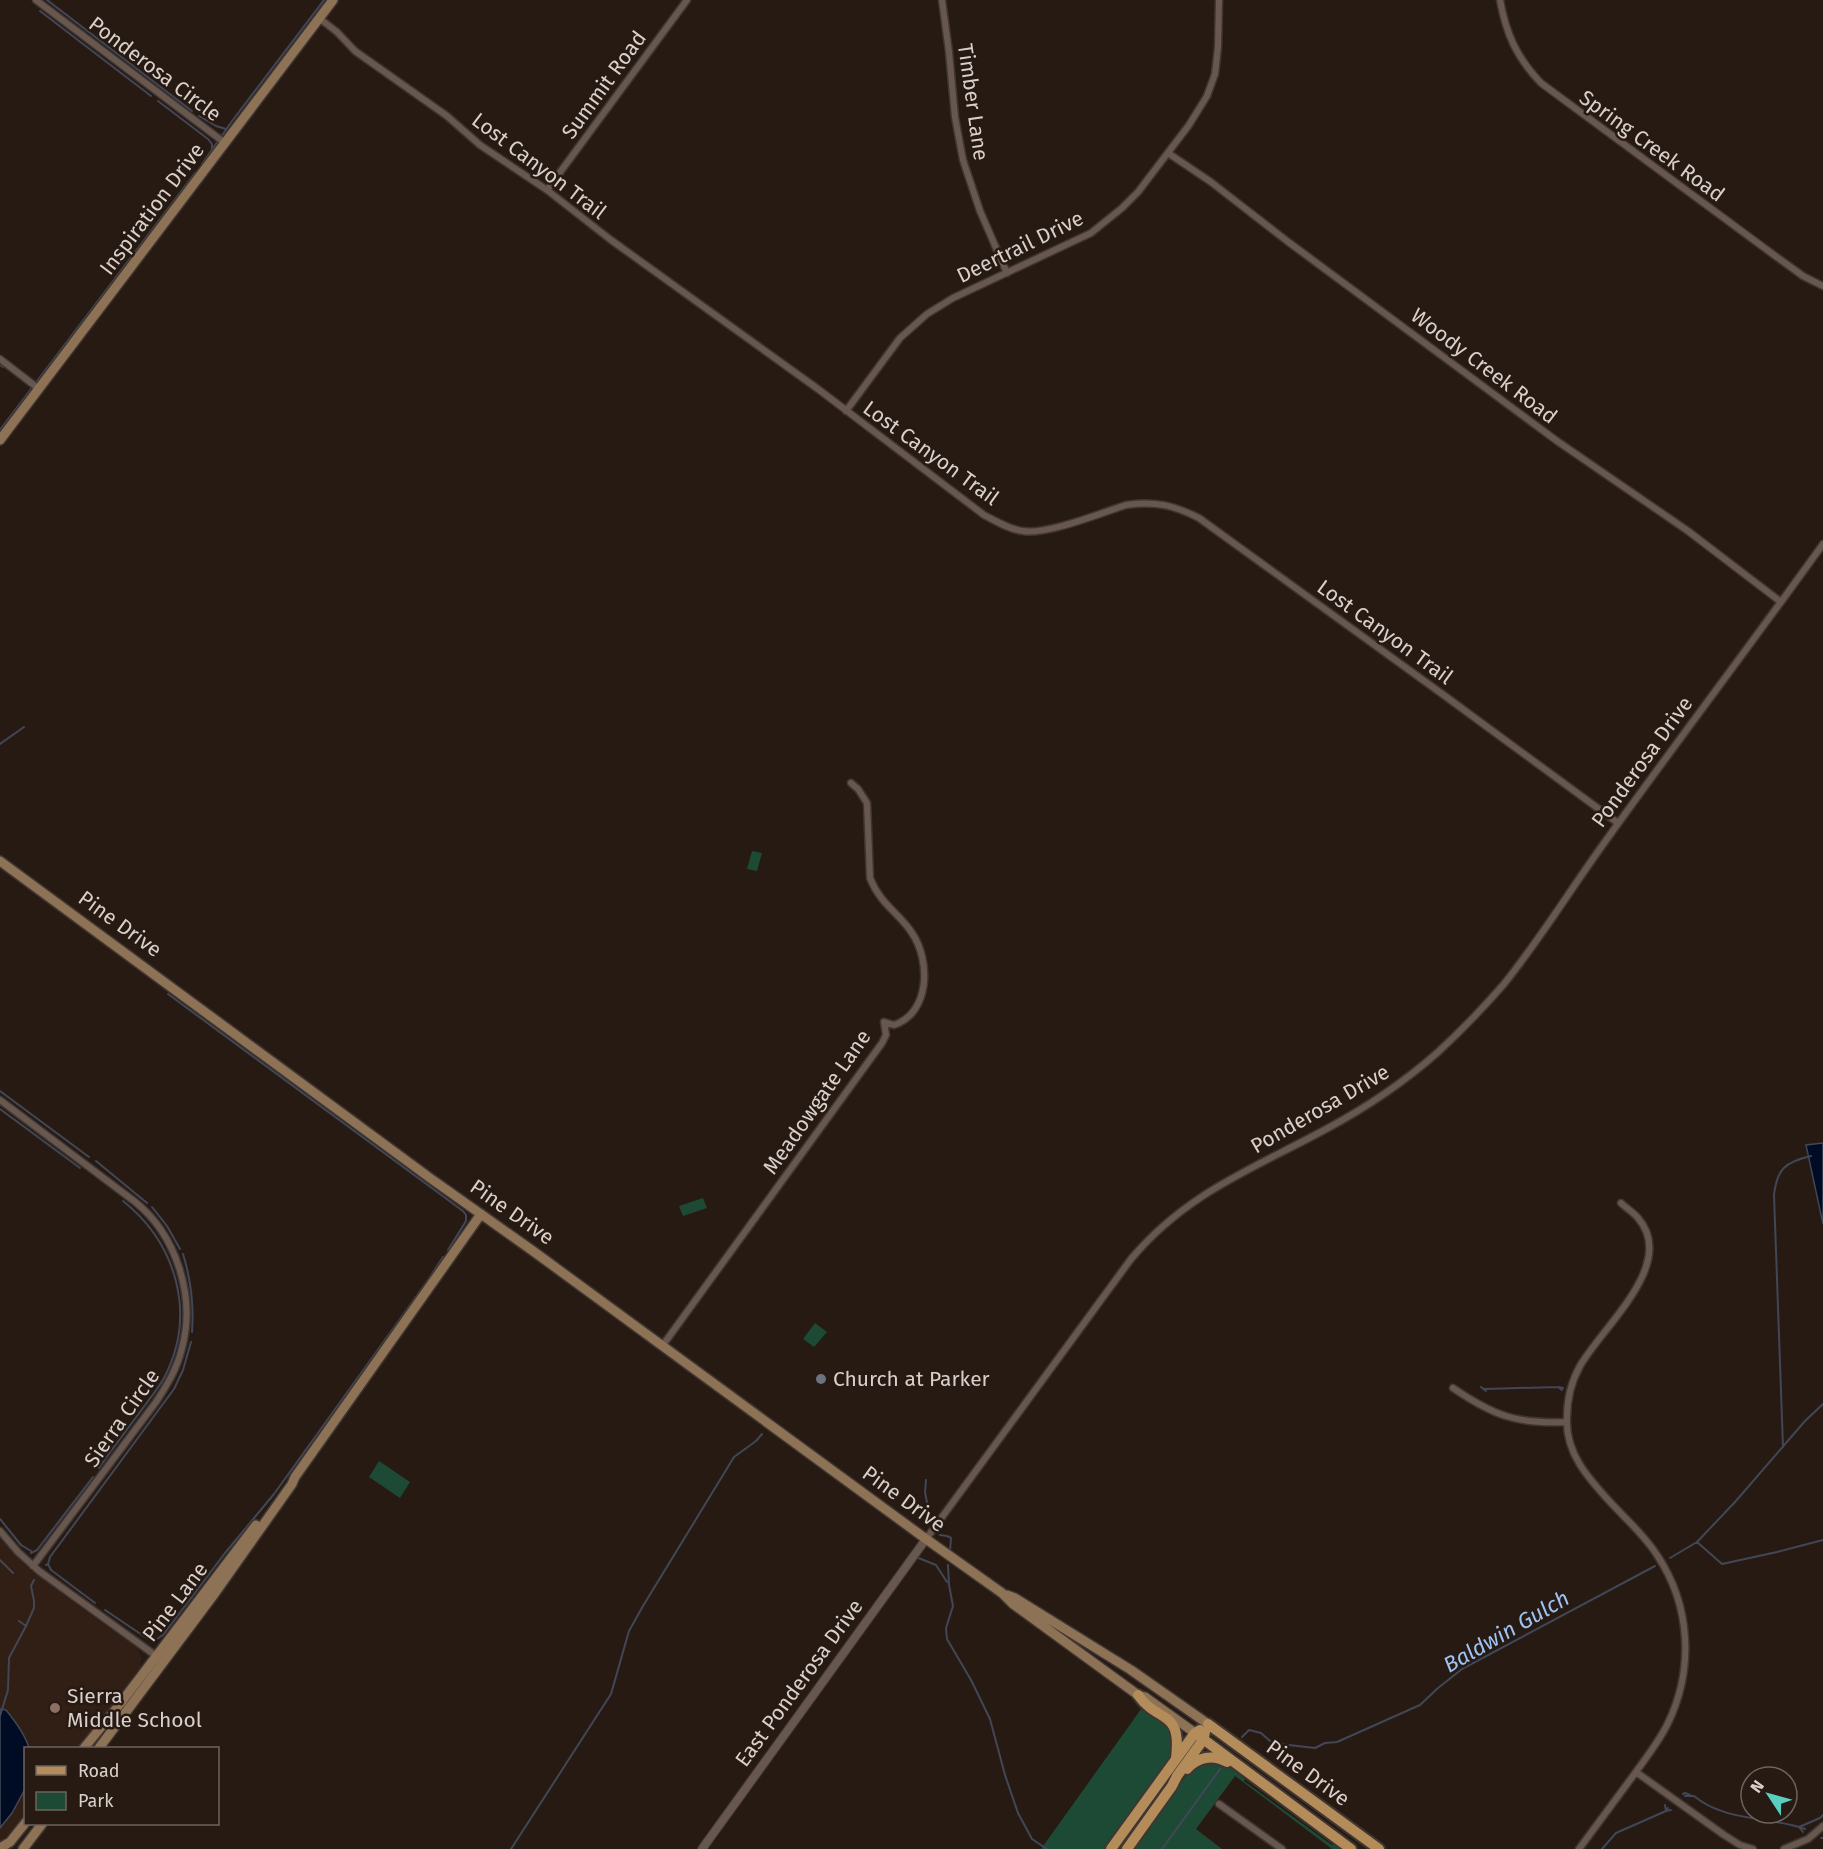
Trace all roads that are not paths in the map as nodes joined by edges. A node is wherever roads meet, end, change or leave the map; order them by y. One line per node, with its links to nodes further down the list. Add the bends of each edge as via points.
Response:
1 (36, 0): 8 (street, Ponderosa Circle)
2 (333, 0): 7 (main road, Inspiration Drive)
3 (687, 0): 10 (street, Summit Road)
4 (942, 0): 11 (street, Timber Lane, via 963,160)
5 (1219, 0): 9 (street, Deertrail Drive, via 1218,47 1211,86)
6 (1500, 0): 12 (street, Spring Creek Road, via 1508,36 1541,83 1803,276)
7 (319, 18): 8 (main road, Inspiration Drive); 10 (street, Lost Canyon Trail, via 366,60)
8 (225, 143): 14 (main road, Inspiration Drive)
9 (1168, 153): 11 (street, Deertrail Drive, via 1138,192 1091,233); 18 (street, Woody Creek Road)
10 (547, 190): 15 (street, Lost Canyon Trail)
11 (1007, 273): 15 (street, Deertrail Drive, via 938,306 914,323)
12 (1823, 286)
13 (0, 359): 14 (street)
14 (39, 389): 16 (main road, Inspiration Drive)
15 (846, 411): 20 (street, Lost Canyon Trail, via 972,507 1016,529 1046,529 1126,505 1148,503 1172,506 1199,518)
16 (0, 440)
17 (1823, 544): 18 (street, Ponderosa Drive)
18 (1781, 602): 20 (street, Ponderosa Drive)
19 (851, 783): 25 (street, Meadowgate Lane, via 867,803 870,878 882,900 912,932 921,948 923,993 916,1008 901,1023 884,1022 886,1035 882,1043)
20 (1618, 823): 29 (street, Ponderosa Drive, via 1503,984 1435,1054 1355,1113 1213,1188 1152,1236 1131,1259)
21 (0, 861): 24 (main road, Pine Drive)
22 (0, 1100): 30 (street, Sierra Circle, via 150,1215 174,1254 186,1304 183,1344 169,1382)
23 (1621, 1203): 27 (street, via 1638,1218 1647,1233 1647,1267 1640,1283 1579,1368)
24 (481, 1214): 25 (main road, Pine Drive); 32 (main road, Pine Lane, via 295,1477)
25 (663, 1346): 29 (main road, Pine Drive)
26 (1453, 1388): 27 (street, via 1508,1418 1536,1423)
27 (1566, 1422): 39 (street, via 1582,1471 1651,1545 1671,1580 1681,1609 1686,1664 1679,1695 1664,1731)
28 (0, 1531): 30 (street)
29 (926, 1539): 31 (main road, Pine Drive); 50 (street, East Ponderosa Drive)
30 (33, 1566): 32 (street)
31 (1002, 1593): 33 (main road, Pine Drive); 34 (main road, Pine Drive, via 1131,1670)
32 (160, 1659): 36 (main road, Pine Lane); 37 (main road, Pine Lane)
33 (1138, 1695): 35 (main road, Pine Drive); 38 (main road, via 1174,1726 1178,1741)
34 (1208, 1724): 35 (main road); 55 (main road, Pine Drive)
35 (1199, 1736): 38 (main road); 40 (main road); 41 (main road, Pine Drive)
36 (86, 1747)
37 (100, 1747)
38 (1176, 1759): 51 (main road)
39 (1636, 1772): 56 (street); 57 (street, via 1724,1835)
40 (1172, 1786): 41 (main road, via 1193,1763 1216,1758); 52 (main road)
41 (1272, 1792): 54 (main road, Pine Drive)
42 (1219, 1804): 53 (street)
43 (25, 1825): 47 (main road)
44 (26, 1825): 48 (main road)
45 (41, 1825): 49 (main road)
46 (1823, 1826): 58 (street, via 1808,1839)
47 (0, 1848)
48 (10, 1849)
49 (23, 1849)
50 (702, 1849)
51 (1111, 1849)
52 (1127, 1849)
53 (1282, 1849)
54 (1351, 1849)
55 (1379, 1849)
56 (1579, 1849)
57 (1753, 1849)
58 (1784, 1849)

